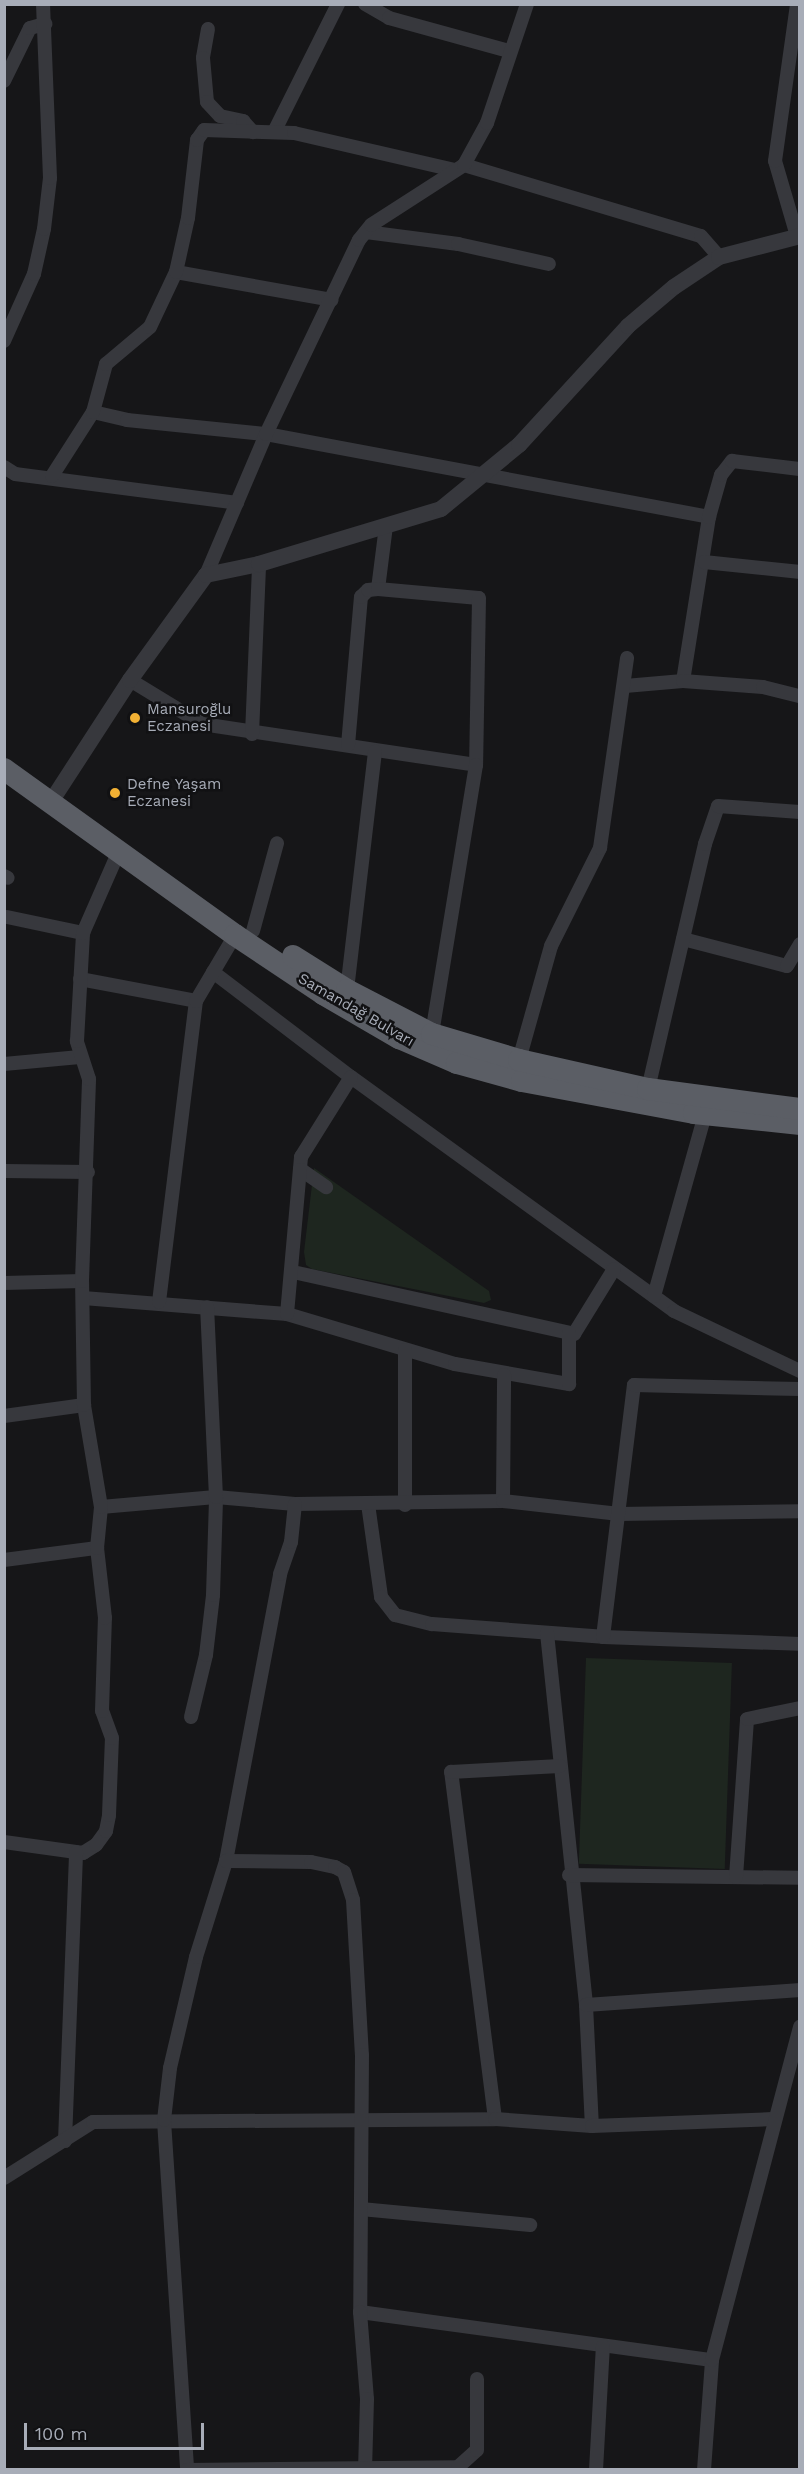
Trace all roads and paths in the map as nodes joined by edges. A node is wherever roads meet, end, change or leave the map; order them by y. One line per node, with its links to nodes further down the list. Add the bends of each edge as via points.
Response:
1 (43, 4): 6 (street)
2 (338, 4): 10 (street)
3 (365, 4): 8 (street, via 389,18)
4 (527, 4): 8 (street)
5 (797, 4): 14 (street, via 776,161)
6 (45, 24): 9 (street, via 30,28); 19 (street, via 50,178 44,229 34,274)
7 (208, 29): 11 (street, via 203,72 207,102 220,116 248,123)
8 (509, 51): 12 (street, via 487,123)
9 (4, 81)
10 (274, 130): 11 (street); 12 (street)
11 (253, 132): 17 (street, via 207,128 199,135 188,219)
12 (459, 167): 13 (street); 15 (street, via 701,236)
13 (366, 232): 16 (street, via 458,244); 18 (street)
14 (798, 236): 15 (street)
15 (719, 257): 25 (street, via 674,287 628,326 519,445)
16 (549, 264)
17 (176, 272): 18 (street); 20 (street, via 150,327 106,364)
18 (331, 300): 21 (street)
19 (4, 341)
20 (93, 412): 21 (street, via 127,420); 24 (street)
21 (266, 434): 25 (street); 26 (street)
22 (4, 467): 24 (street, via 15,474)
23 (800, 469): 27 (street, via 732,461 721,475)
24 (52, 476): 26 (street)
25 (482, 476): 27 (street); 28 (street, via 441,509)
26 (237, 503): 32 (street)
27 (709, 517): 29 (street)
28 (386, 526): 30 (street); 33 (street)
29 (704, 562): 31 (street); 36 (street, via 690,618)
30 (259, 564): 32 (street); 39 (street)
31 (800, 572)
32 (206, 575): 35 (street)
33 (378, 589): 40 (street, via 368,590 362,597); 43 (street, via 479,598)
34 (627, 658): 37 (street)
35 (130, 680): 39 (street, via 202,724); 45 (street)
36 (683, 681): 37 (street); 38 (street, via 763,687)
37 (625, 686): 60 (street, via 600,848 551,946)
38 (800, 696)
39 (252, 734): 40 (street)
40 (348, 745): 41 (street)
41 (375, 752): 43 (street); 56 (street)
42 (4, 759): 45 (highway, Samandağ Bulvarı)
43 (476, 765): 58 (street)
44 (4, 769): 48 (highway, Samandağ Bulvarı)
45 (56, 794): 51 (highway, Samandağ Bulvarı)
46 (800, 812): 52 (street, via 718,806)
47 (277, 843): 51 (street)
48 (119, 851): 50 (street); 51 (highway, Samandağ Bulvarı)
49 (7, 917): 50 (street)
50 (83, 933): 55 (street)
51 (244, 933): 54 (street); 56 (highway, Samandağ Bulvarı); 65 (highway, Samandağ Bulvarı, via 323,994 399,1038 457,1063 522,1081)
52 (683, 939): 53 (street, via 787,966); 63 (street)
53 (800, 944)
54 (213, 972): 57 (street); 62 (street)
55 (80, 979): 57 (street); 59 (street)
56 (347, 990): 58 (highway, Samandağ Bulvarı)
57 (196, 1001): 77 (street)
58 (432, 1034): 60 (highway, Samandağ Bulvarı)
59 (80, 1057): 61 (street); 69 (street, via 89,1079)
60 (519, 1060): 63 (highway, Samandağ Bulvarı)
61 (4, 1064)
62 (351, 1077): 67 (street, via 301,1157); 71 (street)
63 (648, 1089): 64 (highway, Samandağ Bulvarı)
64 (800, 1109)
65 (705, 1114): 66 (highway, Samandağ Bulvarı); 75 (street)
66 (800, 1124)
67 (300, 1169): 70 (street); 72 (street)
68 (4, 1172): 69 (street)
69 (87, 1172): 73 (street)
70 (326, 1187)
71 (614, 1269): 75 (street); 80 (street, via 574,1334)
72 (293, 1272): 79 (street); 80 (street)
73 (82, 1281): 74 (street); 76 (street)
74 (4, 1283)
75 (654, 1296): 82 (street, via 674,1311)
76 (83, 1298): 77 (street); 85 (street)
77 (159, 1302): 78 (street)
78 (207, 1307): 79 (street); 87 (street)
79 (286, 1314): 81 (street)
80 (569, 1333): 83 (street, via 569,1384)
81 (405, 1350): 83 (street); 91 (street)
82 (800, 1371)
83 (504, 1375): 88 (street)
84 (800, 1389): 94 (street, via 634,1385)
85 (84, 1405): 86 (street); 92 (street)
86 (4, 1416)
87 (216, 1497): 89 (street); 92 (street); 101 (street, via 213,1595 206,1655)
88 (503, 1501): 91 (street); 94 (street)
89 (295, 1504): 90 (street); 105 (street, via 291,1542 280,1574)
90 (368, 1504): 91 (street); 97 (street, via 381,1597 395,1615 432,1624)
91 (405, 1505)
92 (101, 1507): 95 (street)
93 (800, 1511): 94 (street)
94 (619, 1514): 98 (street)
95 (97, 1548): 96 (street); 104 (street, via 105,1618 102,1710 112,1738 109,1815 106,1831 96,1845)
96 (4, 1560)
97 (547, 1633): 98 (street); 102 (street)
98 (603, 1637): 99 (street)
99 (800, 1644)
100 (800, 1708): 107 (street, via 747,1719)
101 (191, 1717)
102 (560, 1766): 106 (street); 113 (street, via 451,1772)
103 (4, 1842): 104 (street)
104 (76, 1852): 117 (street)
105 (226, 1861): 112 (street, via 311,1862 344,1872 353,1900 362,2055); 115 (street, via 193,1968 170,2068)
106 (569, 1875): 107 (street); 110 (street)
107 (736, 1877): 108 (street)
108 (800, 1878)
109 (800, 1990): 110 (street)
110 (586, 2005): 116 (street)
111 (800, 2025): 114 (street)
112 (360, 2119): 113 (street); 115 (street); 119 (street)
113 (495, 2119): 116 (street)
114 (773, 2119): 116 (street); 123 (street)
115 (164, 2120): 117 (street, via 93,2122); 125 (street)
116 (592, 2126)
117 (64, 2141): 118 (street)
118 (4, 2178)
119 (361, 2209): 120 (street); 121 (street)
120 (530, 2225)
121 (360, 2312): 122 (street); 126 (street, via 367,2398)
122 (603, 2346): 123 (street); 127 (street)
123 (712, 2360): 128 (street)
124 (477, 2379): 126 (street, via 477,2450 467,2462 458,2467)
125 (187, 2468): 126 (street)
126 (365, 2469)
127 (596, 2469)
128 (704, 2469)

